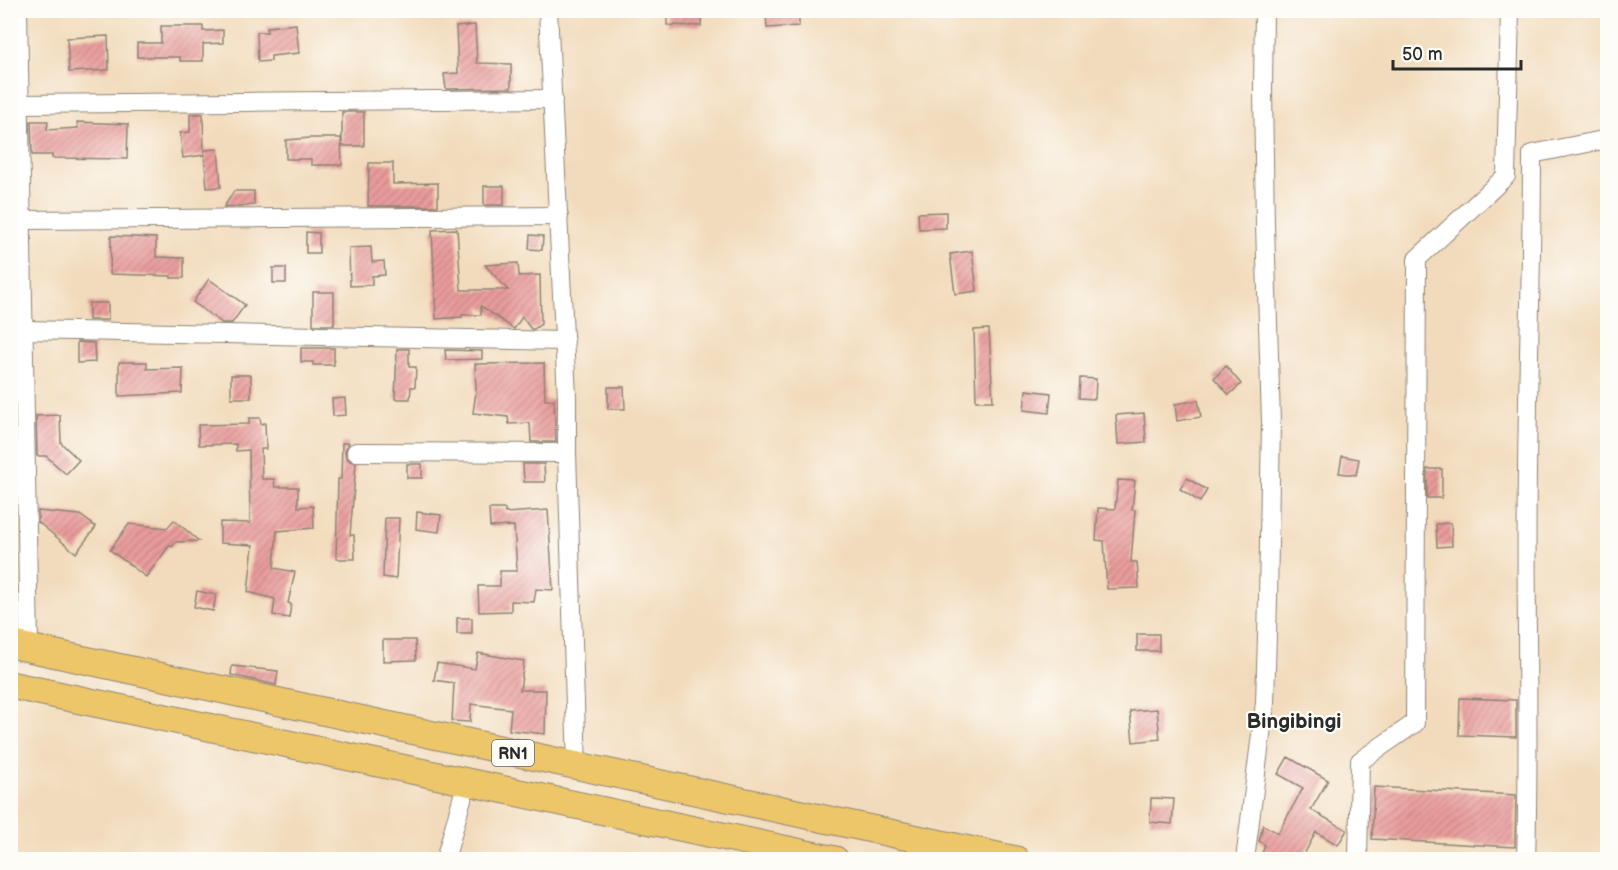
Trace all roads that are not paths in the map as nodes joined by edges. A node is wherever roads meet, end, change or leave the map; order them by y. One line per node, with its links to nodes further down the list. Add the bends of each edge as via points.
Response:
1 (18, 10): 6 (street)
2 (548, 10): 5 (street)
3 (1264, 10): 24 (street, via 1264,225 1271,422 1268,600 1265,703)
4 (1510, 10): 25 (street, via 1506,176 1417,259 1415,723 1360,761)
5 (553, 99): 6 (street); 9 (street)
6 (19, 104): 7 (street)
7 (15, 131): 10 (street)
8 (1608, 139): 26 (street, via 1532,153)
9 (559, 216): 10 (street); 13 (street)
10 (21, 220): 11 (street)
11 (16, 246): 12 (street)
12 (23, 330): 13 (street); 14 (street)
13 (565, 340): 16 (street)
14 (17, 359): 17 (street)
15 (356, 452): 16 (street)
16 (567, 453): 19 (street)
17 (20, 646): 19 (highway, RN1)
18 (10, 685): 20 (highway, RN1)
19 (577, 767): 23 (highway, RN1)
20 (467, 781): 21 (street); 22 (highway, RN1)
21 (445, 860)
22 (834, 860)
23 (1016, 860)
24 (1245, 860)
25 (1358, 860)
26 (1526, 860)

